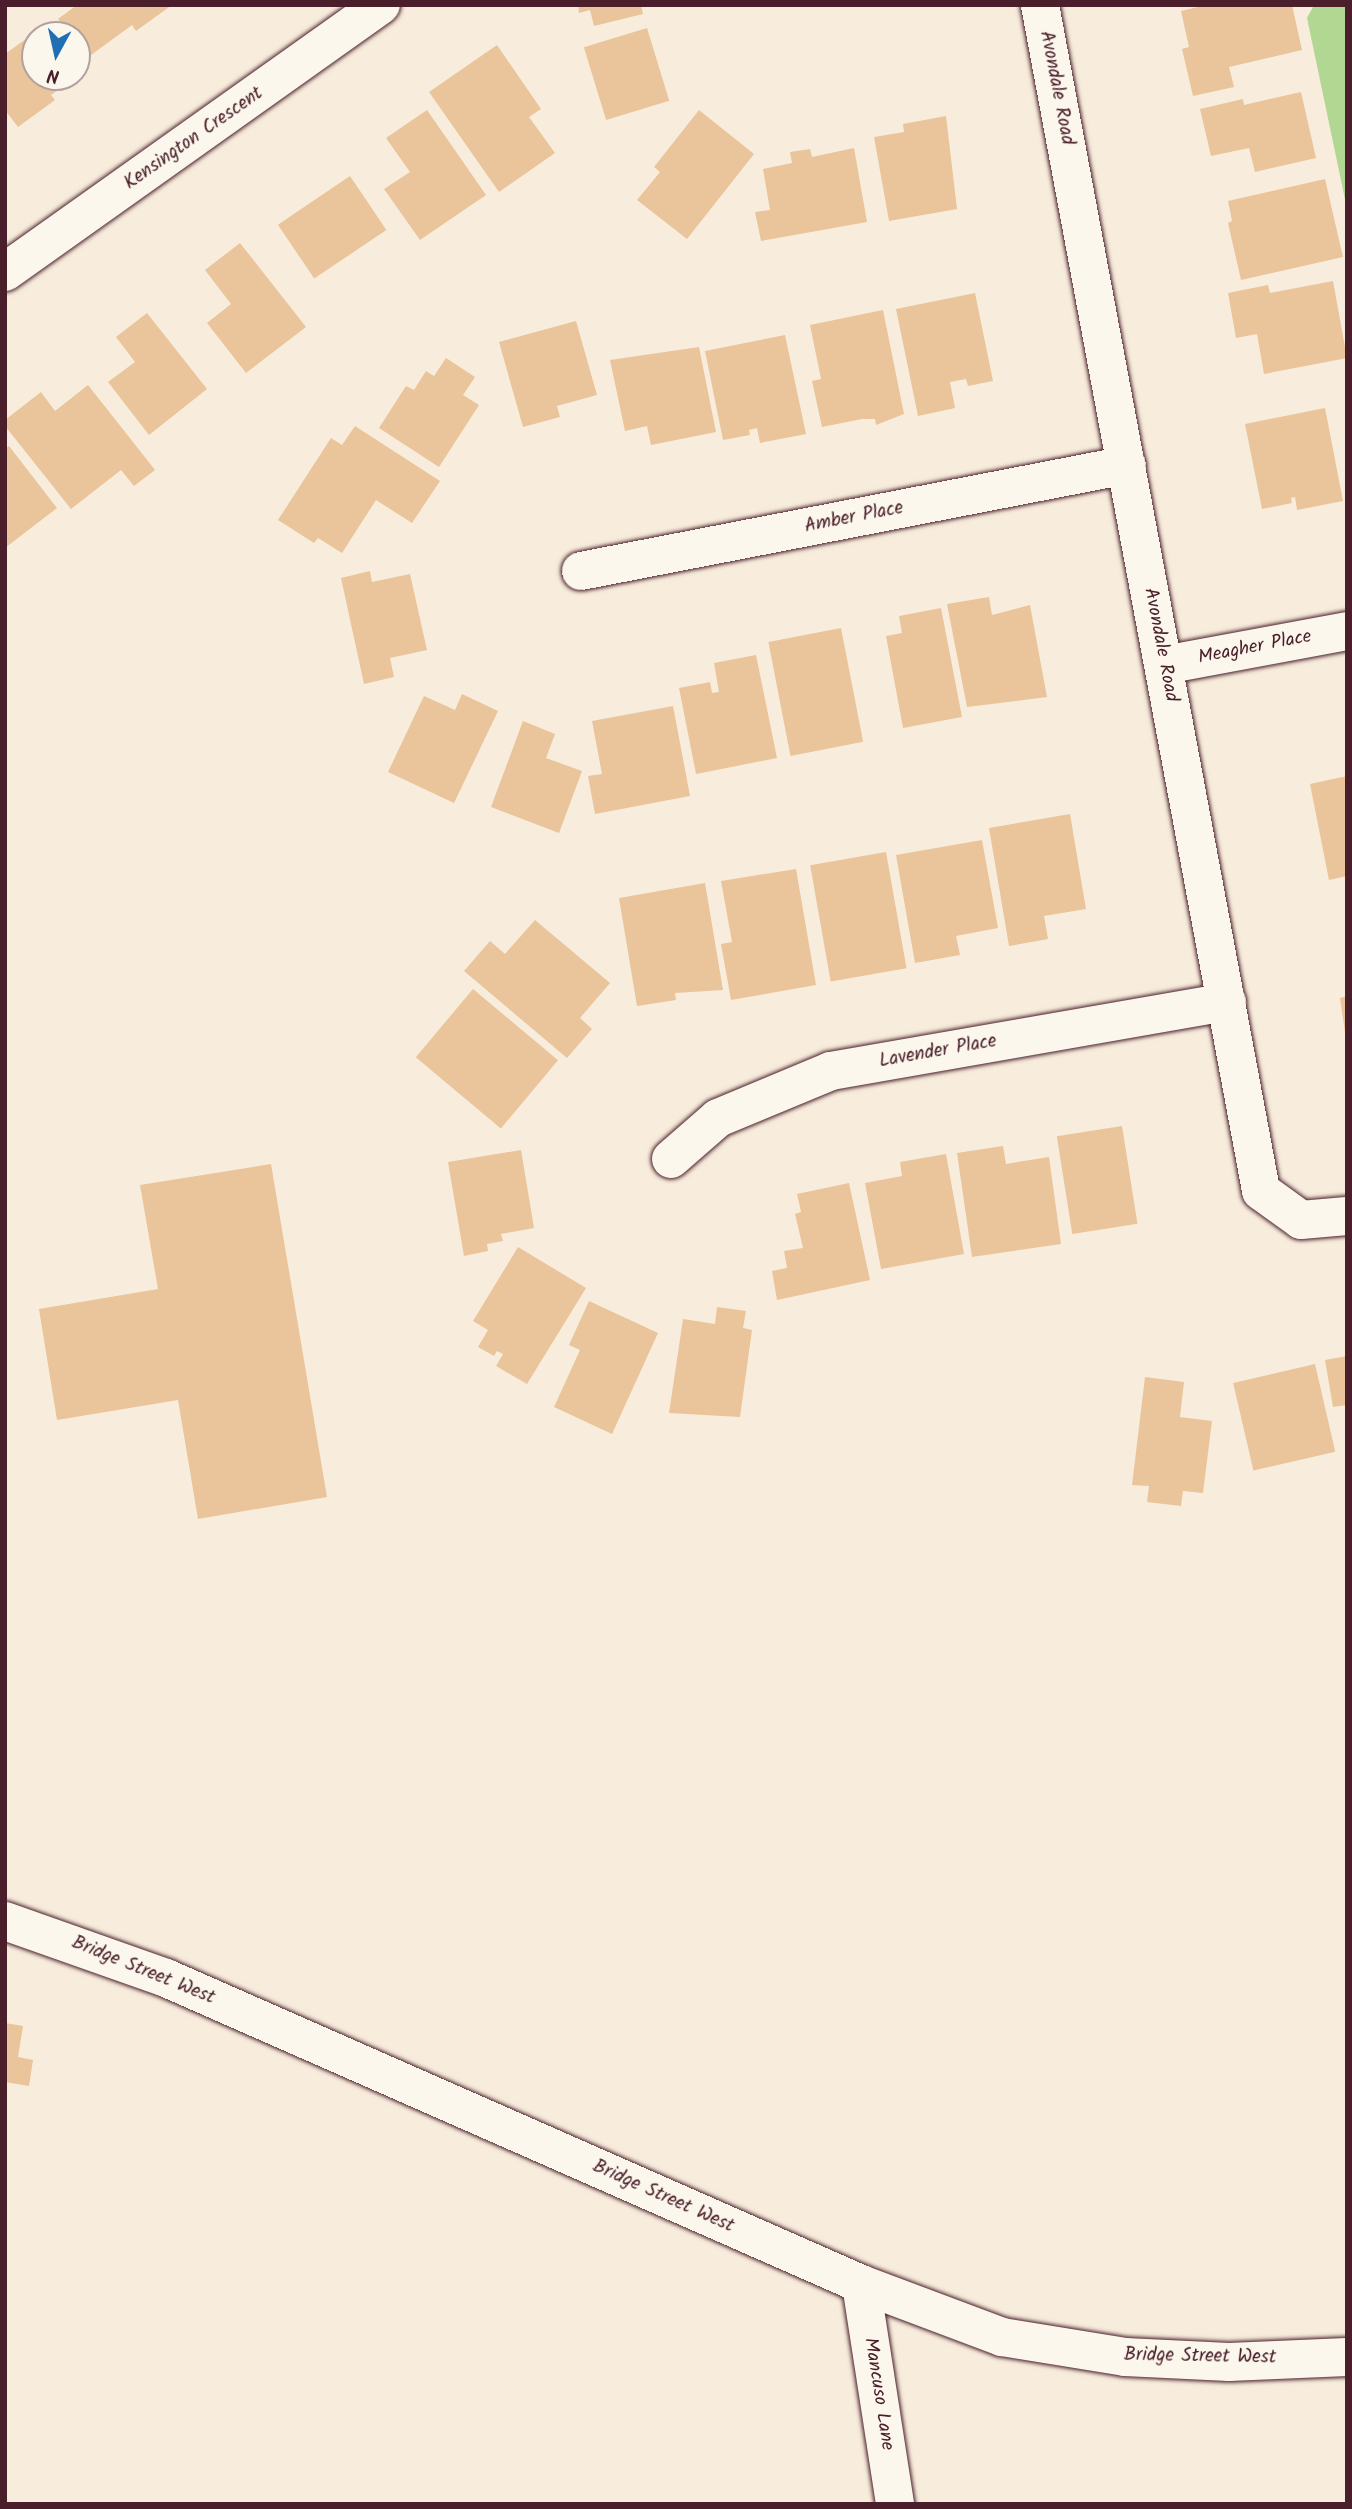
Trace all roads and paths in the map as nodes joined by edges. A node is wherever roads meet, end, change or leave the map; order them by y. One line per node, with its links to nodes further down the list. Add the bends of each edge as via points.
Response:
1 (381, 5): 3 (street, Kensington Crescent)
2 (1040, 5): 4 (street, Avondale Road)
3 (5, 272)
4 (1126, 465): 5 (street, Amber Place); 7 (street, Avondale Road)
5 (581, 571)
6 (1347, 631): 7 (street, Meagher Place)
7 (1164, 665): 8 (street, Avondale Road)
8 (1227, 1002): 9 (street, Lavender Place, via 831,1071 718,1118); 10 (street, Avondale Road, via 1261,1191 1301,1220)
9 (671, 1159)
10 (1347, 1216)
11 (5, 1921): 12 (street, Bridge Street West, via 166,1979)
12 (861, 2284): 13 (street, Bridge Street West, via 1002,2337 1125,2357 1228,2362); 14 (street, Mancuso Lane)
13 (1347, 2357)
14 (895, 2504)

